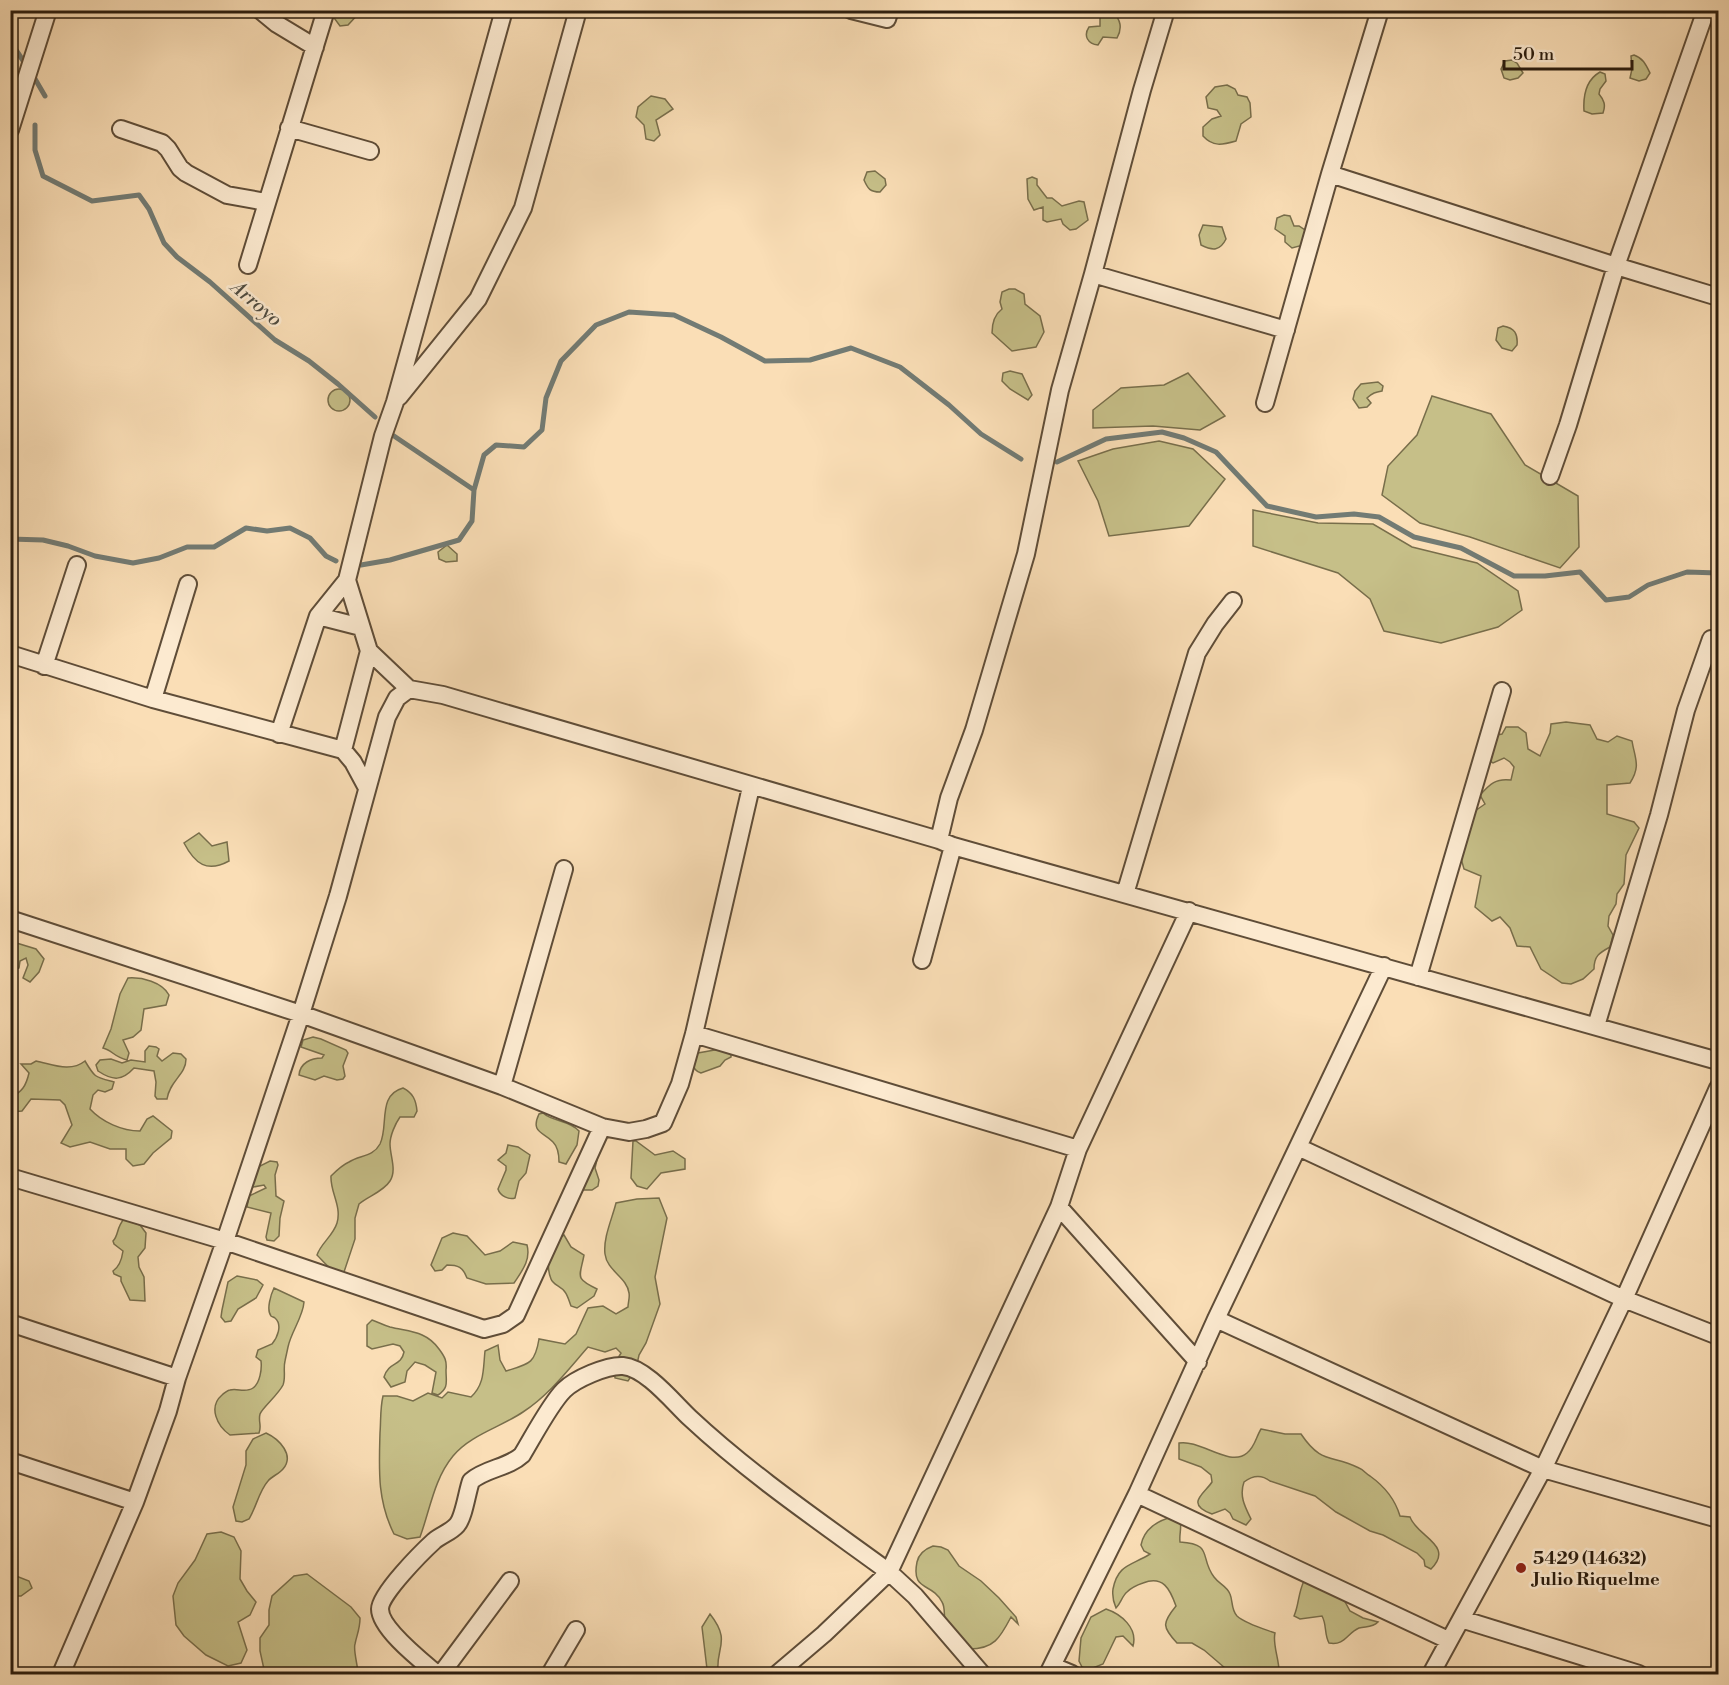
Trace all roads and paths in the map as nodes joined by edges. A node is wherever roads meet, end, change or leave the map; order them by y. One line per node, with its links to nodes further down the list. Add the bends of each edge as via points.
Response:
1 (48, 10): 12 (street)
2 (260, 10): 11 (street)
3 (326, 10): 11 (street)
4 (504, 10): 23 (street)
5 (578, 10): 23 (street, via 523,208 478,299)
6 (851, 10): 7 (street, via 887,19)
7 (890, 10)
8 (1166, 10): 20 (street)
9 (1380, 10): 16 (street)
10 (1708, 12): 19 (street)
11 (315, 47): 13 (street)
12 (11, 127)
13 (289, 128): 15 (street); 17 (street)
14 (122, 129): 17 (street, via 162,143 186,173 227,195)
15 (370, 151)
16 (1330, 174): 19 (street); 22 (street)
17 (267, 202): 18 (street)
18 (248, 265)
19 (1616, 266): 21 (street); 25 (street)
20 (1093, 274): 22 (street); 43 (street, via 1058,399 1026,554 974,730 949,798)
21 (1719, 297)
22 (1286, 330): 24 (street)
23 (395, 402): 27 (street)
24 (1265, 403)
25 (1550, 476)
26 (77, 565): 35 (street)
27 (347, 580): 30 (street); 31 (street)
28 (188, 584): 38 (street)
29 (1233, 602): 45 (street, via 1197,653)
30 (318, 616): 31 (street); 39 (street)
31 (361, 627): 33 (street)
32 (1711, 639): 52 (street, via 1686,710)
33 (369, 651): 36 (street); 40 (street)
34 (10, 654): 35 (street)
35 (44, 666): 38 (street)
36 (409, 689): 41 (street, via 443,695); 42 (street, via 397,698 387,717)
37 (1502, 691): 50 (street)
38 (153, 699): 39 (street)
39 (279, 734): 40 (street)
40 (343, 750): 42 (street)
41 (751, 786): 43 (street); 53 (street)
42 (367, 788): 51 (street)
43 (946, 843): 45 (street); 48 (street)
44 (564, 869): 55 (street)
45 (1125, 894): 46 (street)
46 (1189, 911): 49 (street); 59 (street)
47 (10, 919): 51 (street)
48 (922, 960)
49 (1384, 966): 50 (street); 58 (street)
50 (1418, 977): 52 (street)
51 (301, 1014): 55 (street); 62 (street)
52 (1596, 1026): 54 (street)
53 (694, 1034): 57 (street, via 680,1084 663,1123 629,1132); 59 (street)
54 (1719, 1061)
55 (502, 1086): 57 (street)
56 (1719, 1088): 63 (street)
57 (602, 1127): 62 (street, via 516,1315 503,1324 484,1329)
58 (1298, 1147): 63 (street); 64 (street)
59 (1078, 1149): 61 (street)
60 (10, 1177): 62 (street)
61 (1059, 1207): 67 (street); 74 (street)
62 (225, 1241): 68 (street)
63 (1624, 1299): 66 (street); 70 (street)
64 (1216, 1319): 67 (street); 70 (street)
65 (10, 1323): 68 (street)
66 (1719, 1336)
67 (1198, 1362): 71 (street)
68 (177, 1378): 72 (street)
69 (10, 1461): 72 (street)
70 (1543, 1469): 73 (street); 76 (street)
71 (1137, 1494): 78 (street); 79 (street)
72 (135, 1502): 80 (street)
73 (1719, 1519)
74 (889, 1572): 81 (street, via 748,1467 695,1423 647,1375 623,1366 602,1369 564,1390 522,1455 471,1481 457,1525 403,1572 382,1601 382,1617 404,1647); 83 (street); 84 (street, via 915,1596)
75 (510, 1581): 81 (street)
76 (1461, 1619): 78 (street); 87 (street)
77 (576, 1630): 82 (street)
78 (1448, 1640): 86 (street)
79 (1051, 1670): 85 (street)
80 (61, 1674)
81 (439, 1674)
82 (550, 1674)
83 (777, 1674)
84 (982, 1674)
85 (1072, 1674)
86 (1431, 1674)
87 (1639, 1674)

